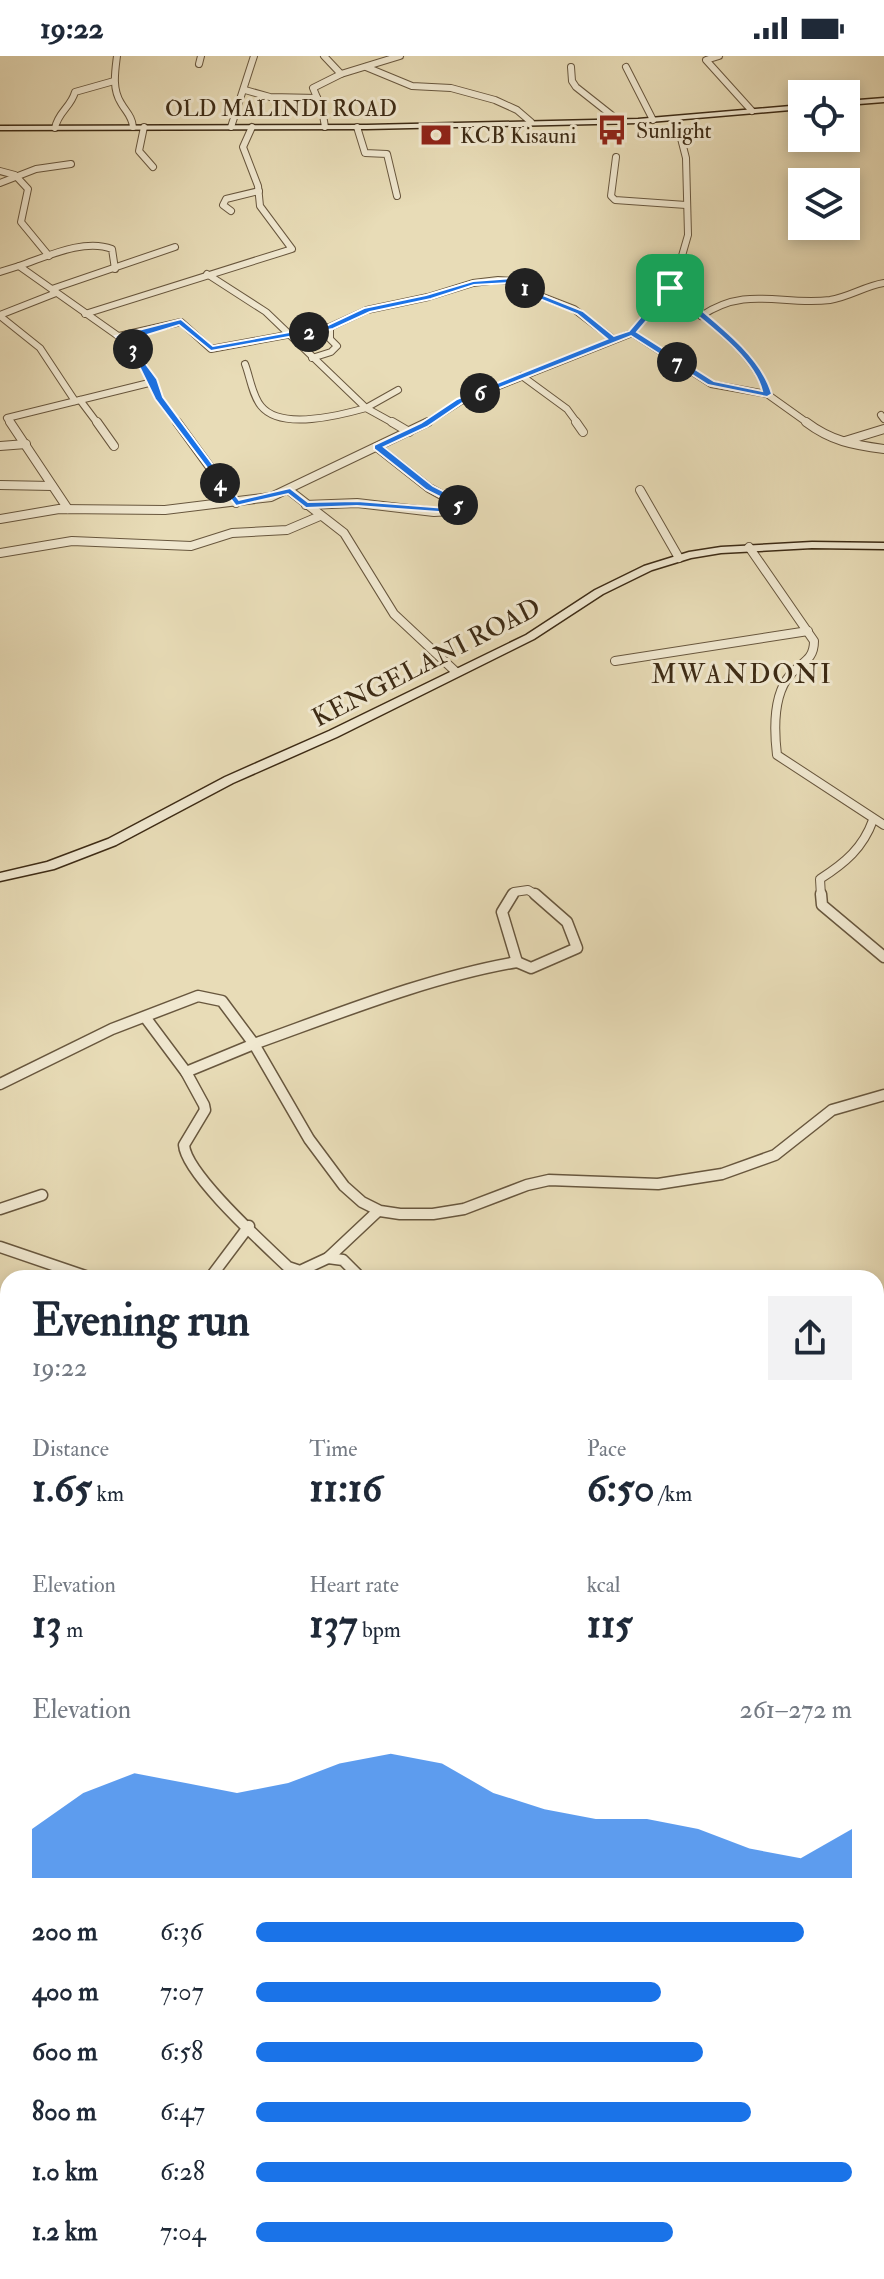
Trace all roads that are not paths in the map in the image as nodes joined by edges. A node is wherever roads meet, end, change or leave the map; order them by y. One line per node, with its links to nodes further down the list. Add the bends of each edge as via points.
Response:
1 (117, 56): 12 (street)
2 (201, 56): 7 (street)
3 (254, 56): 13 (street)
4 (324, 56): 11 (street)
5 (719, 56): 18 (street, via 706,60)
6 (396, 57): 8 (street)
7 (199, 64)
8 (366, 67): 11 (street); 22 (street, via 420,88 452,89 500,102)
9 (571, 67): 21 (street, via 576,87)
10 (626, 67): 20 (street)
11 (341, 74): 14 (street, via 314,87)
12 (114, 81): 23 (street); 30 (street, via 75,92 72,103 58,114)
13 (245, 90): 14 (street, via 270,97); 25 (street)
14 (317, 98): 27 (street)
15 (884, 100): 16 (main road)
16 (860, 102)
17 (788, 108): 18 (main road, OLD MALINDI ROAD)
18 (752, 111): 19 (main road, OLD MALINDI ROAD)
19 (676, 119): 20 (main road, OLD MALINDI ROAD); 39 (street, via 686,158)
20 (653, 120): 21 (main road, OLD MALINDI ROAD)
21 (619, 121): 22 (main road, OLD MALINDI ROAD)
22 (531, 122): 28 (main road, OLD MALINDI ROAD)
23 (133, 127): 24 (main road, OLD MALINDI ROAD); 30 (main road, OLD MALINDI ROAD)
24 (144, 127): 25 (main road, OLD MALINDI ROAD); 33 (street, via 139,151)
25 (231, 127): 26 (main road, OLD MALINDI ROAD)
26 (252, 127): 27 (main road, OLD MALINDI ROAD); 37 (street, via 243,147)
27 (325, 127): 28 (main road, OLD MALINDI ROAD)
28 (357, 127): 38 (street, via 365,153 387,154)
29 (0, 128): 30 (main road, OLD MALINDI ROAD)
30 (55, 128)
31 (616, 157): 39 (street, via 611,196 615,200)
32 (71, 164): 35 (street)
33 (153, 167)
34 (0, 171): 35 (street)
35 (18, 177): 36 (street); 42 (street, via 29,194 21,222)
36 (0, 183)
37 (259, 191): 40 (street, via 226,199 223,205); 46 (street, via 262,210 292,249)
38 (397, 196)
39 (686, 205): 48 (street, via 688,235)
40 (231, 211)
41 (175, 247): 44 (street)
42 (49, 256): 43 (street); 44 (street, via 106,245 112,249)
43 (19, 266): 45 (street); 49 (street)
44 (115, 269): 49 (street)
45 (0, 272)
46 (207, 274): 50 (street); 56 (street, via 266,312)
47 (884, 283): 52 (street, via 825,300 734,298)
48 (670, 288): 52 (street); 54 (street)
49 (54, 291): 50 (street); 51 (street)
50 (85, 314): 55 (street)
51 (0, 316): 64 (street, via 40,348)
52 (701, 316): 63 (street, via 756,366)
53 (330, 327): 56 (street); 57 (street, via 367,310 473,283 514,280 580,313); 58 (street, via 330,339 337,346)
54 (632, 333): 57 (street); 63 (street, via 711,384)
55 (119, 336): 56 (street, via 181,322 211,349); 61 (street)
56 (288, 336): 58 (street)
57 (613, 339): 60 (street)
58 (312, 358): 65 (street)
59 (245, 364): 65 (street, via 268,411 318,419)
60 (522, 376): 68 (street, via 461,401); 69 (street, via 559,401)
61 (153, 382): 64 (street); 80 (street, via 158,397)
62 (398, 390): 65 (street)
63 (767, 394): 70 (street)
64 (78, 400): 66 (street); 73 (street)
65 (366, 408): 68 (street)
66 (3, 415): 71 (street)
67 (884, 429): 70 (street)
68 (409, 432): 74 (street)
69 (583, 432)
70 (840, 442): 75 (street)
71 (26, 444): 72 (street); 77 (street)
72 (0, 446)
73 (114, 446)
74 (377, 447): 79 (street); 81 (street, via 458,504 451,511 434,512 357,503)
75 (884, 449)
76 (0, 485): 77 (street)
77 (52, 486): 82 (street)
78 (640, 490): 88 (street)
79 (290, 491): 80 (street); 81 (street)
80 (236, 503): 82 (street, via 165,510)
81 (306, 505): 83 (street)
82 (68, 509): 84 (street)
83 (320, 516): 87 (street, via 287,530 232,533 191,546 64,541); 91 (street, via 348,538 394,614)
84 (0, 519)
85 (884, 546): 86 (main road, KENGELANI ROAD)
86 (749, 547): 88 (main road, KENGELANI ROAD); 89 (street)
87 (0, 553)
88 (679, 558): 91 (main road, KENGELANI ROAD, via 613,584 542,630)
89 (808, 631): 90 (street); 92 (street, via 814,652 786,681 778,709 777,755)
90 (615, 661)
91 (456, 672): 94 (main road, KENGELANI ROAD, via 112,842 50,866)
92 (873, 820): 93 (street); 95 (street, via 865,843 820,879 818,888 822,905)
93 (884, 825)
94 (0, 877)
95 (884, 957)
96 (517, 962): 96 (street, via 531,968 578,945 562,917 528,890 512,894 502,912); 98 (street, via 433,983)
97 (145, 1017): 98 (street, via 198,996 215,997); 99 (street); 100 (street)
98 (254, 1044): 99 (street); 104 (street, via 325,1164)
99 (186, 1072): 105 (street, via 205,1110 183,1149 219,1200)
100 (0, 1084)
101 (884, 1095): 104 (street, via 845,1103 763,1161 695,1180 532,1182 461,1210)
102 (42, 1195): 103 (street)
103 (0, 1209)
104 (378, 1211): 107 (street)
105 (249, 1226): 109 (street); 110 (street)
106 (0, 1247): 108 (street)
107 (328, 1258): 111 (street); 112 (street, via 343,1260)
108 (68, 1270)
109 (216, 1270)
110 (294, 1270)
111 (302, 1270)
112 (353, 1270)

